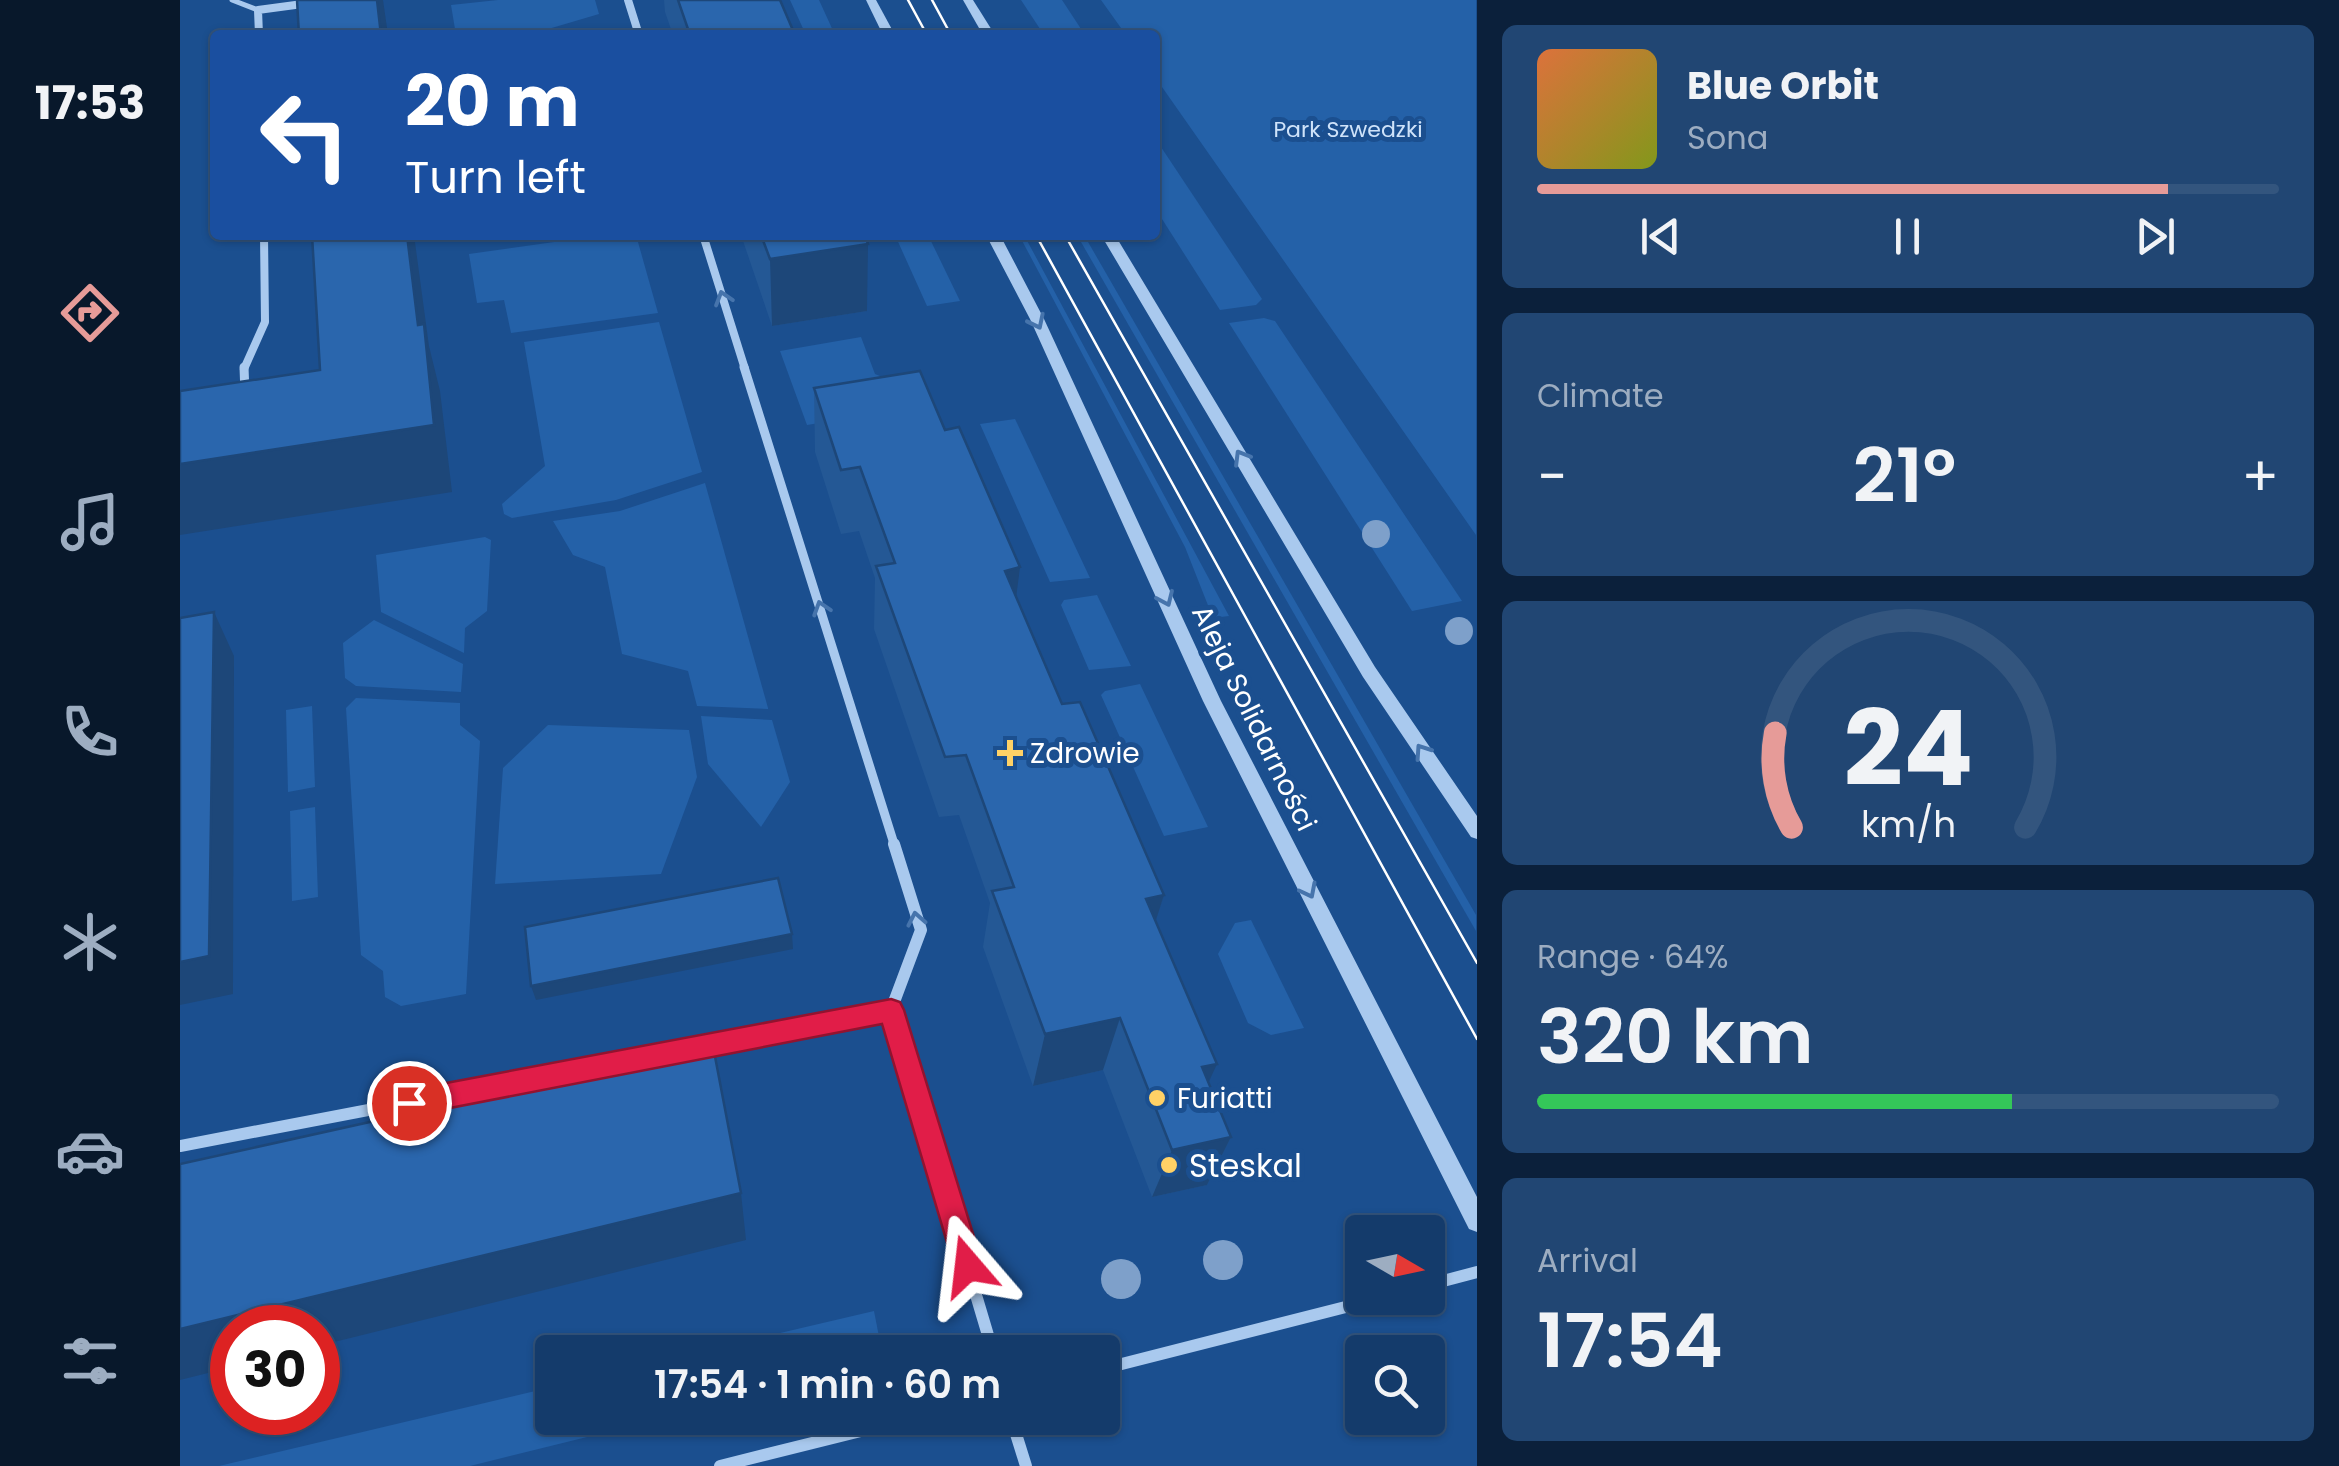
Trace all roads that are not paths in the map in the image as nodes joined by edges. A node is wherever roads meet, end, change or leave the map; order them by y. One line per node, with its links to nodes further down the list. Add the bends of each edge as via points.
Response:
1 (232, 0): 6 (lane)
2 (628, 0): 8 (street)
3 (871, 0): 9 (street)
4 (968, 0): 10 (street)
5 (322, 2): 6 (street)
6 (258, 10): 7 (street)
7 (259, 30)
8 (638, 30)
9 (886, 30)
10 (986, 30)
11 (264, 240): 15 (street, via 265,322 244,364)
12 (705, 240): 17 (street, one-way to 12, via 921,930)
13 (996, 240): 19 (street, Aleja Solidarności, one-way to 19, via 1212,701)
14 (1111, 240): 16 (street, one-way to 14, via 1370,672)
15 (245, 402)
16 (1476, 832)
17 (891, 1010): 18 (street); 23 (street)
18 (180, 1146)
19 (1476, 1221)
20 (1476, 1272): 21 (street)
21 (1445, 1280)
22 (1345, 1307): 24 (street)
23 (988, 1335)
24 (1120, 1364)
25 (844, 1435): 27 (street)
26 (1017, 1435): 28 (street)
27 (720, 1466)
28 (1026, 1466)

